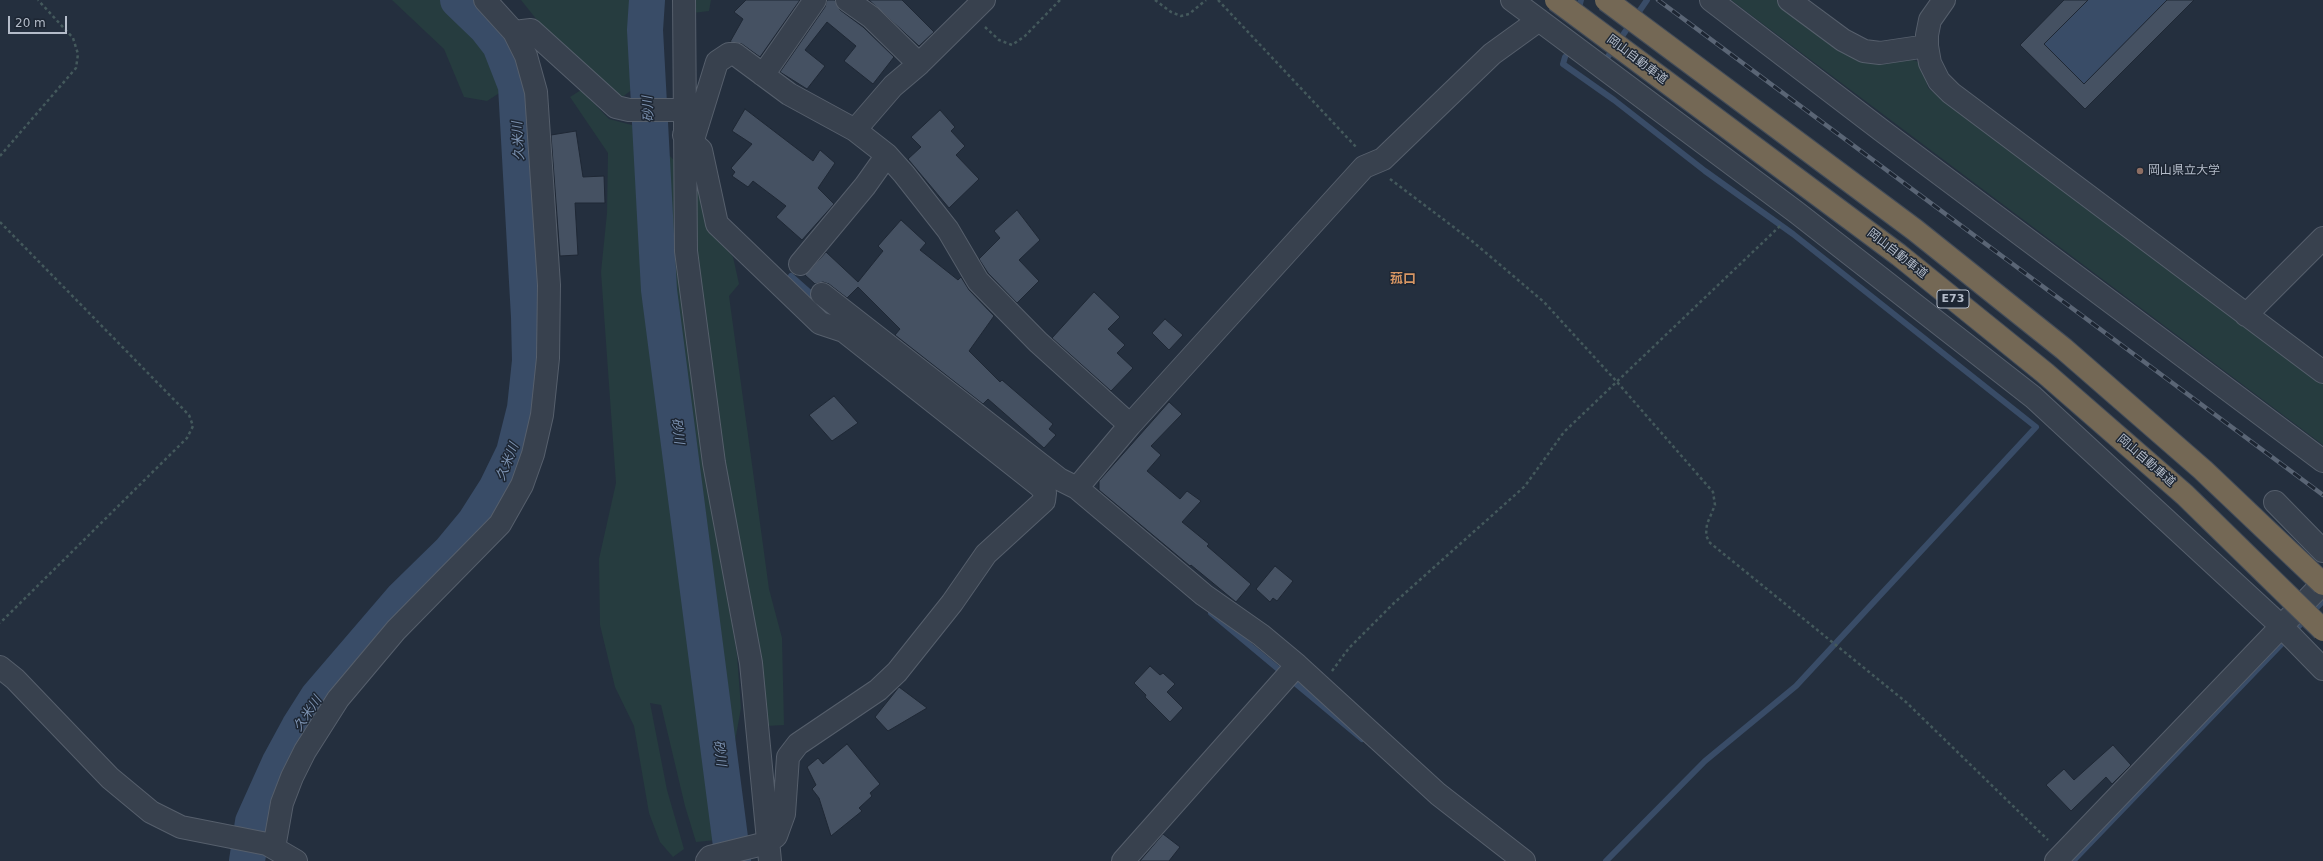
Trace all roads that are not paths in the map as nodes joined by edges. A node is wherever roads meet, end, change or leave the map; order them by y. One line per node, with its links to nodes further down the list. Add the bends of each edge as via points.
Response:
1 (485, 0): 13 (street)
2 (684, 0): 17 (street)
3 (816, 0): 16 (street)
4 (848, 0): 15 (street, via 871,17)
5 (1512, 0): 12 (street)
6 (1556, 0): 32 (highway, 岡山自動車道 / E73, bridge, via 1899,255 2045,373 2185,495)
7 (1606, 0): 31 (highway, E73, bridge, via 1915,230 2064,349 2203,470)
8 (1710, 0): 27 (street)
9 (1789, 0): 14 (street, via 1843,40 1864,51 1880,53)
10 (1944, 0): 14 (street, via 1930,20)
11 (977, 7): 15 (street)
12 (1539, 20): 26 (street, via 1492,54 1383,160 1364,167); 33 (street, via 1796,212 2033,397)
13 (514, 32): 17 (street, via 531,30 616,107 629,110); 37 (street, via 526,56 536,92 550,285 548,358 542,415 533,454 522,485 500,524 396,630 338,699 292,777)
14 (1927, 46): 24 (street, via 1930,63 1939,81 1951,93)
15 (919, 64): 18 (street, via 894,86)
16 (763, 75): 18 (street, via 789,94); 19 (street, via 735,54 729,54 717,62)
17 (680, 110): 19 (street)
18 (855, 130): 20 (street)
19 (688, 139): 28 (street, via 701,150 717,224 820,323 844,331 1040,486); 38 (street, via 686,251 714,464 751,663)
20 (887, 155): 22 (street, via 865,186); 26 (street, via 948,230 978,281 1038,342)
21 (2323, 238): 24 (street)
22 (800, 264)
23 (822, 294): 28 (street)
24 (2246, 315): 25 (street)
25 (2323, 372)
26 (1130, 425): 28 (street)
27 (2323, 461)
28 (1058, 486): 36 (street, via 1243,622); 38 (street, via 986,554 952,603 898,672 878,690 798,744 788,757 784,814 776,836)
29 (2275, 502): 30 (street)
30 (2323, 551)
31 (2323, 584): 33 (street)
32 (2323, 630)
33 (2289, 633): 35 (street); 39 (street)
34 (0, 667): 37 (street, via 15,679 110,778 151,812 181,827)
35 (2323, 669)
36 (1290, 672): 42 (street); 43 (street, via 1321,686 1438,794)
37 (271, 846): 41 (street)
38 (762, 850): 40 (street)
39 (2059, 858)
40 (709, 859)
41 (296, 861)
42 (1123, 861)
43 (1524, 861)

